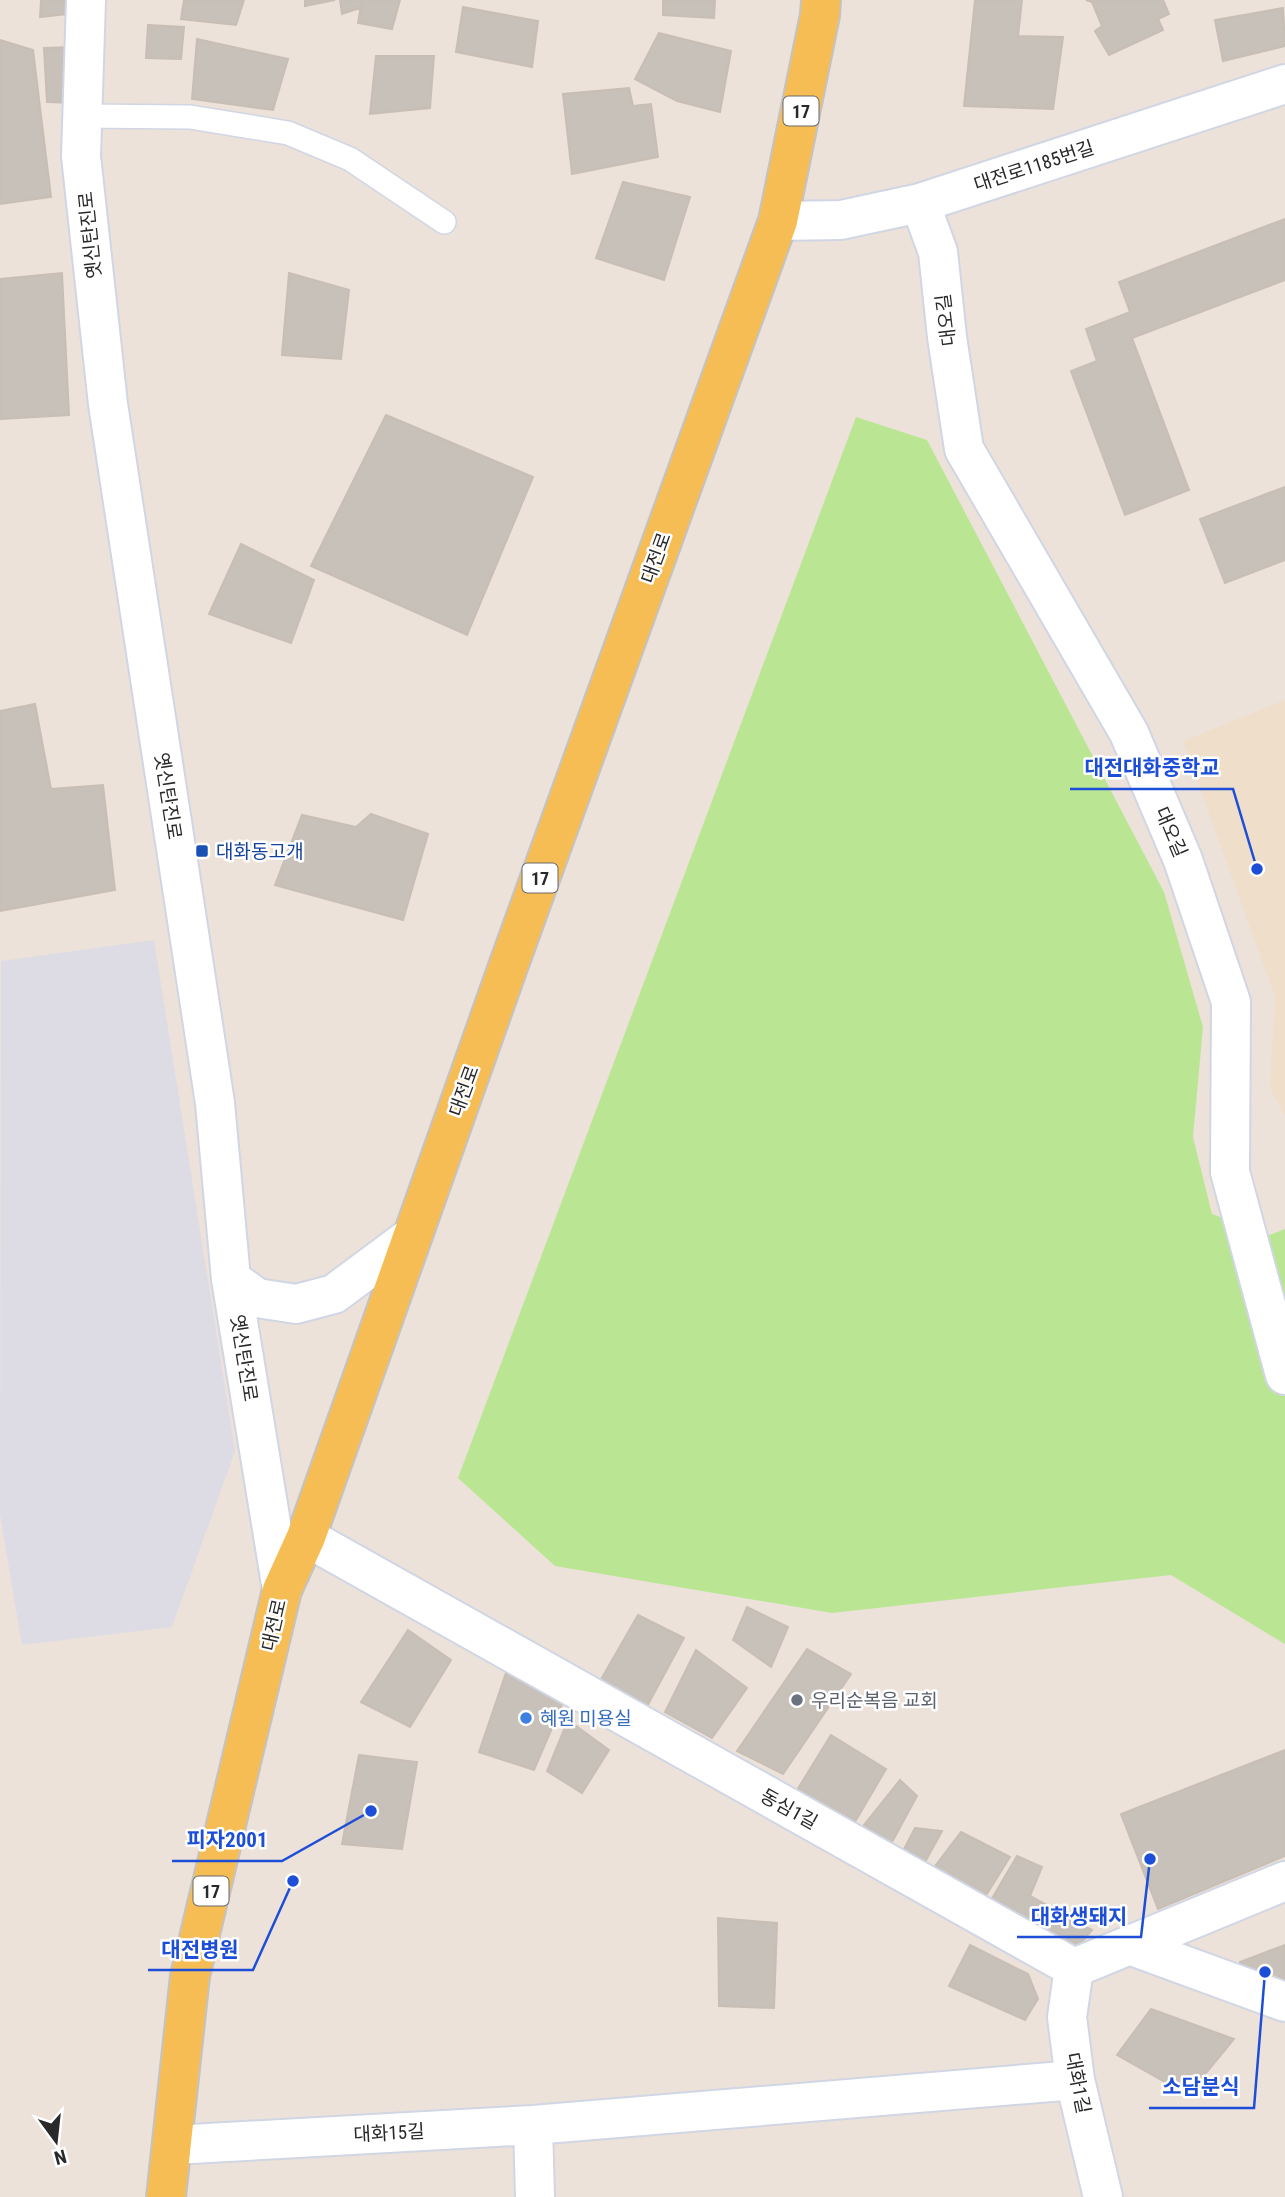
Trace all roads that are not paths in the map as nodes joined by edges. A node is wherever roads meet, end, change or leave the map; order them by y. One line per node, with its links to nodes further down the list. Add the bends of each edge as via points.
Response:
1 (86, 0): 4 (street, 옛신탄진로)
2 (821, 0): 6 (main road, 대전로 / 17)
3 (1285, 84): 5 (street, 대전로1185번길)
4 (82, 116): 7 (lane, via 190,117 288,133 350,159); 9 (street, 옛신탄진로, via 81,156 108,404 215,1102)
5 (920, 203): 6 (street, 대전로1185번길, via 841,220); 10 (street, 대오길, via 938,252 964,449 1129,733 1183,860 1231,1002 1230,1172)
6 (778, 221): 8 (main road, 대전로 / 17)
7 (444, 222)
8 (412, 1236): 9 (street, via 334,1294 296,1304 257,1298); 11 (main road, 대전로 / 17)
9 (231, 1279): 12 (street, 옛신탄진로)
10 (1285, 1375)
11 (306, 1537): 12 (main road, 대전로 / 17); 15 (street, 동심1길)
12 (282, 1590): 19 (main road, 대전로 / 17, via 190,1976)
13 (1285, 1881): 14 (street)
14 (1129, 1945): 15 (street); 16 (street)
15 (1074, 1968): 17 (street, 대화1길, via 1067,2017)
16 (1285, 2002)
17 (1075, 2080): 18 (street, 대화15길); 22 (street, 대화1길)
18 (533, 2125): 19 (street, 대화15길); 21 (street)
19 (173, 2145): 20 (main road, 대전로 / 17)
20 (166, 2197)
21 (535, 2197)
22 (1103, 2197)

